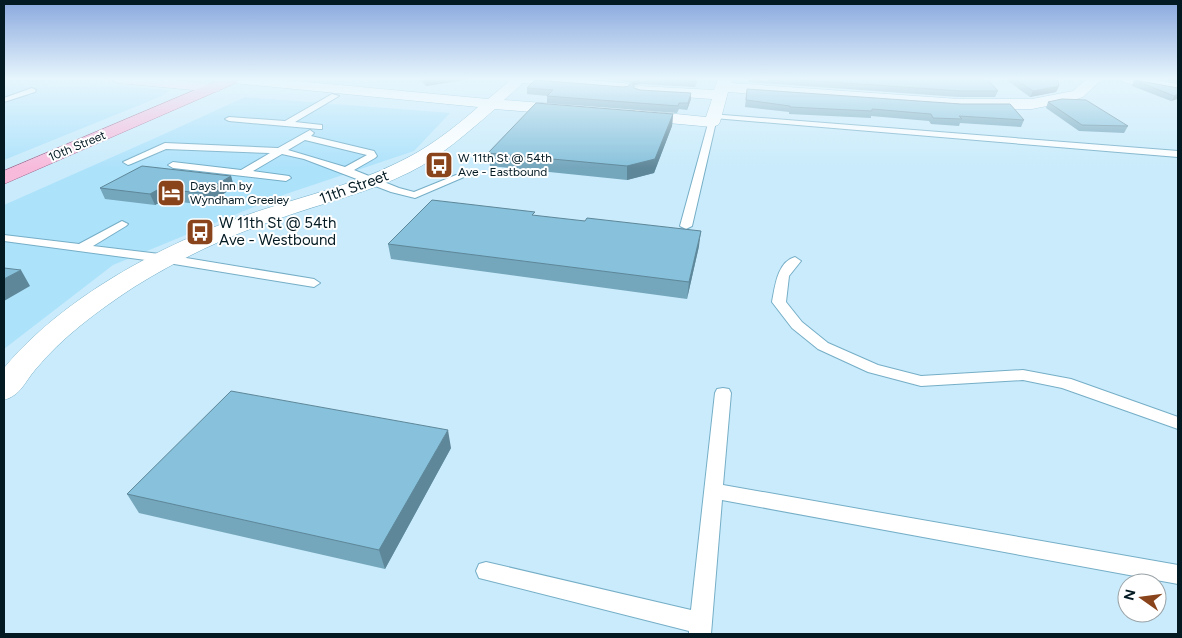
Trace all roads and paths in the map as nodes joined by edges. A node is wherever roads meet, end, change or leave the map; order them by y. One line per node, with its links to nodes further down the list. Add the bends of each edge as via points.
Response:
1 (166, 109): 19 (main road, 10th Street)
2 (312, 109): 10 (lane)
3 (484, 109): 21 (street, 11th Street, via 421,159)
4 (555, 109): 6 (street)
5 (716, 109): 9 (street)
6 (586, 111)
7 (619, 114): 9 (street)
8 (229, 119): 10 (lane)
9 (713, 119): 13 (lane); 23 (lane)
10 (286, 124): 11 (lane, via 319,127)
11 (304, 137): 12 (lane); 16 (lane, via 371,153 372,156)
12 (282, 151): 14 (lane, via 165,146); 16 (lane); 17 (lane)
13 (1178, 154)
14 (128, 162)
15 (173, 165): 17 (lane)
16 (346, 171): 21 (lane)
17 (243, 173): 20 (lane)
18 (459, 176): 21 (lane, via 415,195)
19 (4, 178)
20 (286, 178)
21 (374, 181): 26 (street, 11th Street, via 230,228)
22 (122, 224): 25 (lane)
23 (686, 226)
24 (4, 238): 25 (lane)
25 (80, 248): 26 (lane)
26 (168, 259): 28 (lane); 29 (street, 11th Street, via 87,308 32,355)
27 (794, 261): 31 (lane, via 783,276 779,302 797,325 824,346 873,369 942,382 1023,375 1065,383)
28 (314, 284)
29 (4, 389)
30 (723, 393): 32 (lane)
31 (1178, 423)
32 (713, 491): 34 (lane); 35 (lane)
33 (486, 571): 35 (lane)
34 (1178, 575)
35 (700, 629)

